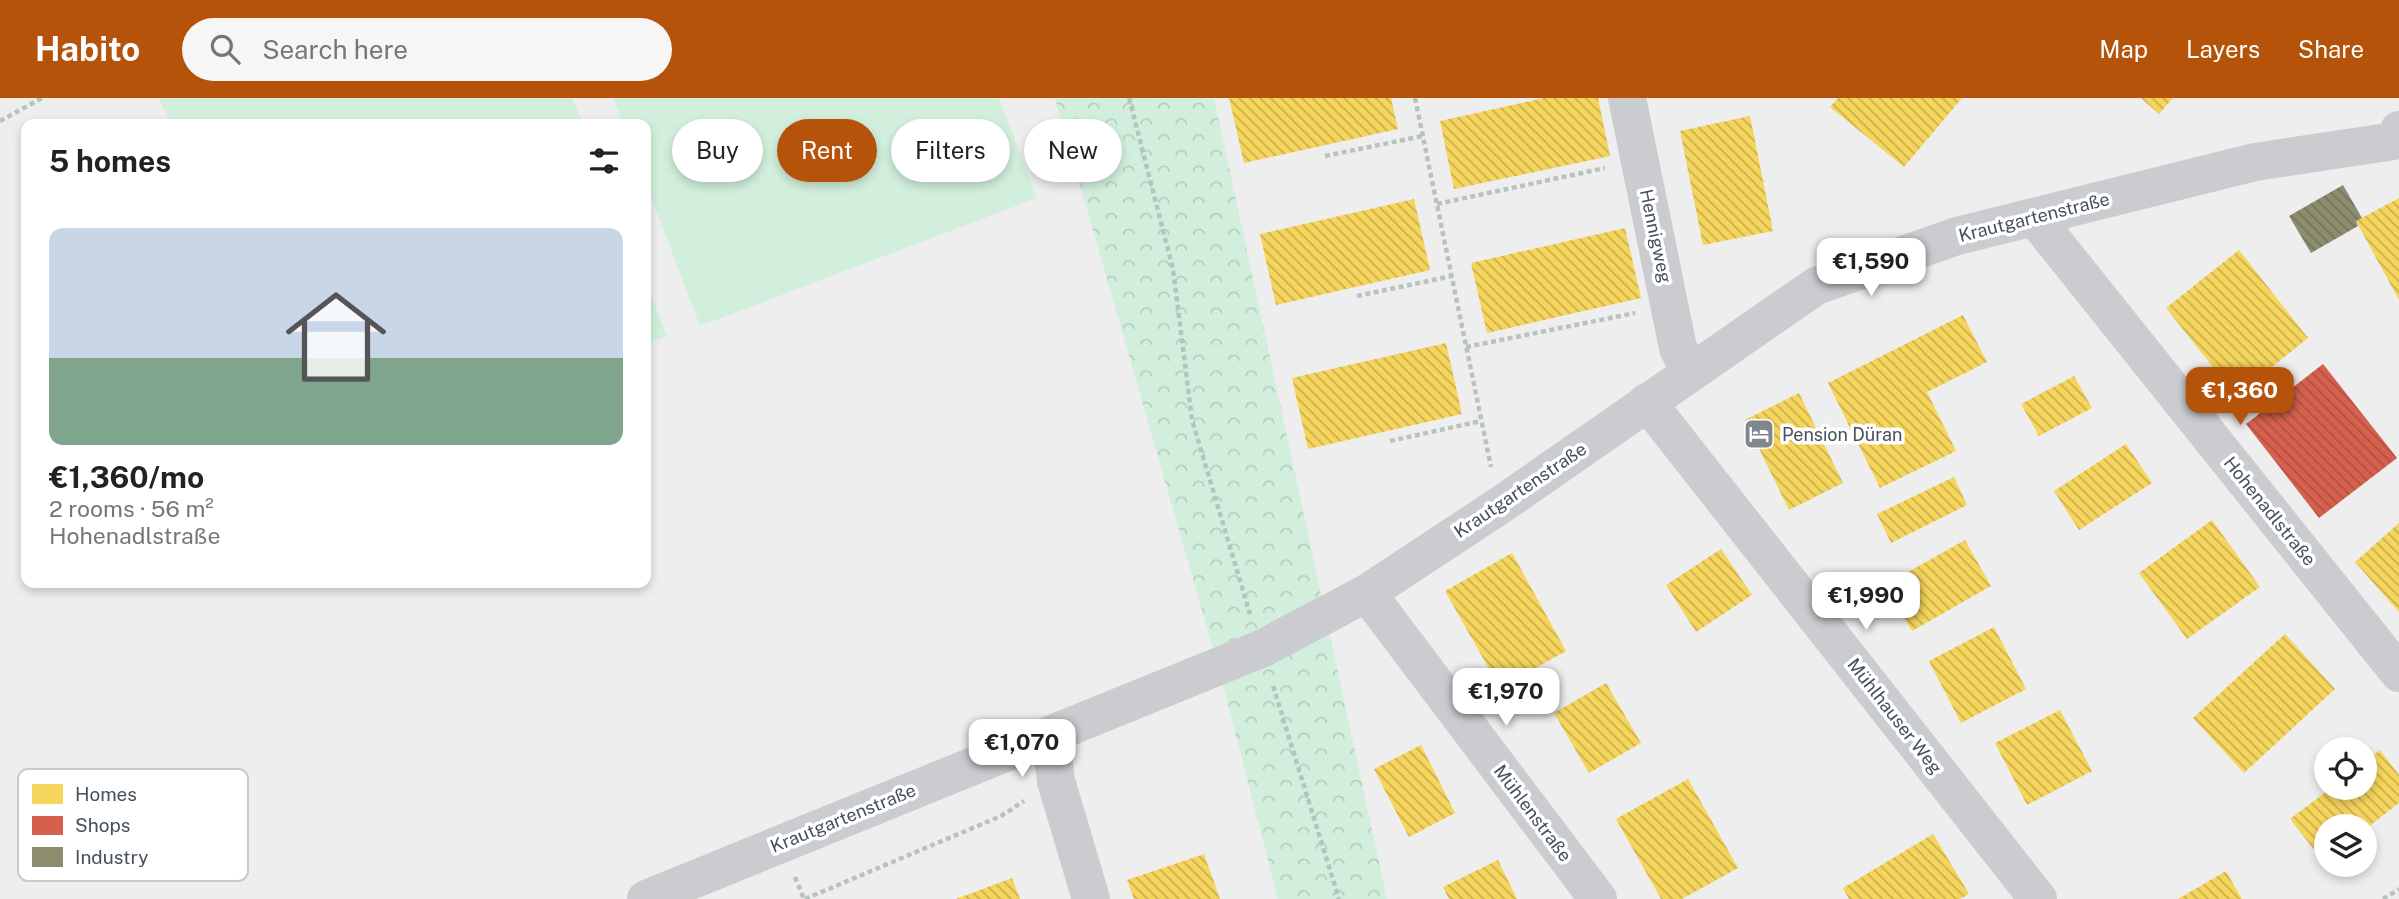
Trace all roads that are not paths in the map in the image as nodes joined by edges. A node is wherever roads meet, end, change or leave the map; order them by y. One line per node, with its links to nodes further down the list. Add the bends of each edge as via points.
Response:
1 (1627, 98): 4 (street, Hennigweg, via 1678,348)
2 (2399, 130): 3 (street, Krautgartenstraße, via 2394,141 2255,162)
3 (2035, 218): 4 (street, Krautgartenstraße, via 1957,236 1816,286); 7 (street, Hohenadlstraße)
4 (1690, 372): 5 (street, Krautgartenstraße)
5 (1647, 402): 6 (street, Krautgartenstraße); 12 (street, Mühlhauser Weg)
6 (1367, 593): 8 (street, Krautgartenstraße, via 1261,649); 11 (street, Mühlenstraße)
7 (2399, 673)
8 (1050, 736): 9 (street, Krautgartenstraße); 10 (street, via 1056,781)
9 (646, 899)
10 (1091, 899)
11 (1598, 899)
12 (2038, 899)

